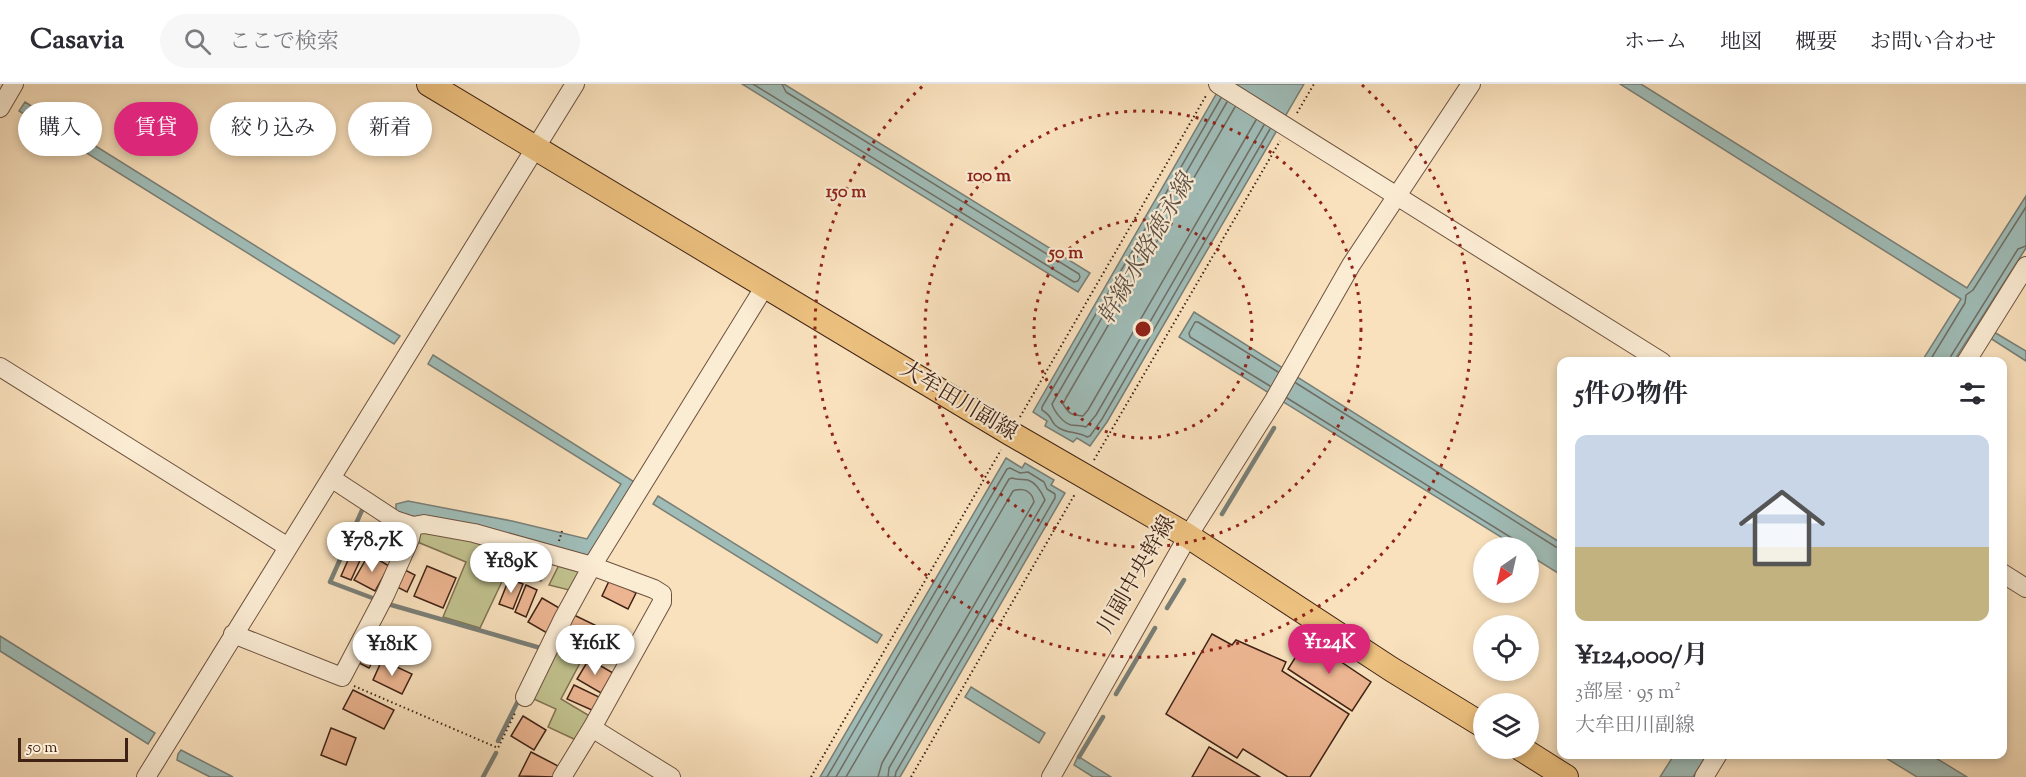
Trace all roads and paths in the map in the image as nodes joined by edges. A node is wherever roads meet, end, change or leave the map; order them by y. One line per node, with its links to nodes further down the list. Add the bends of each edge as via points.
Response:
1 (14, 84): 7 (street)
2 (429, 84): 9 (main road, 大牟田川副線)
3 (575, 84): 9 (street)
4 (1314, 84): 8 (path)
5 (1471, 84): 10 (street)
6 (1212, 89): 8 (street); 16 (path)
7 (0, 108)
8 (1288, 127): 10 (street); 17 (path)
9 (536, 147): 12 (main road, 大牟田川副線); 18 (street)
10 (1397, 195): 13 (street); 20 (street, 川副中央幹線)
11 (2026, 266): 14 (street)
12 (765, 286): 16 (main road, 大牟田川副線); 22 (street)
13 (1654, 357)
14 (1969, 357)
15 (0, 367): 21 (street)
16 (1010, 433): 17 (main road, 大牟田川副線); 35 (path)
17 (1085, 476): 20 (main road, 大牟田川副線); 36 (path)
18 (331, 478): 19 (street, via 395,520); 21 (street)
19 (413, 526): 22 (street, via 424,524 474,533); 26 (street, via 385,595)
20 (1188, 536): 28 (main road, 大牟田川副線); 37 (street, 川副中央幹線)
21 (288, 547): 25 (street)
22 (592, 566): 27 (street); 29 (street, via 662,594 662,602)
23 (2007, 576): 24 (street)
24 (2026, 588)
25 (233, 634): 26 (street); 32 (street)
26 (342, 677): 27 (path, via 347,683 498,748)
27 (521, 703)
28 (1473, 719)
29 (592, 728): 33 (street); 34 (street)
30 (1537, 759): 38 (main road)
31 (1715, 759): 39 (street)
32 (146, 777)
33 (562, 777)
34 (671, 777)
35 (810, 777)
36 (911, 777)
37 (1051, 777)
38 (1566, 777)
39 (1704, 777)

